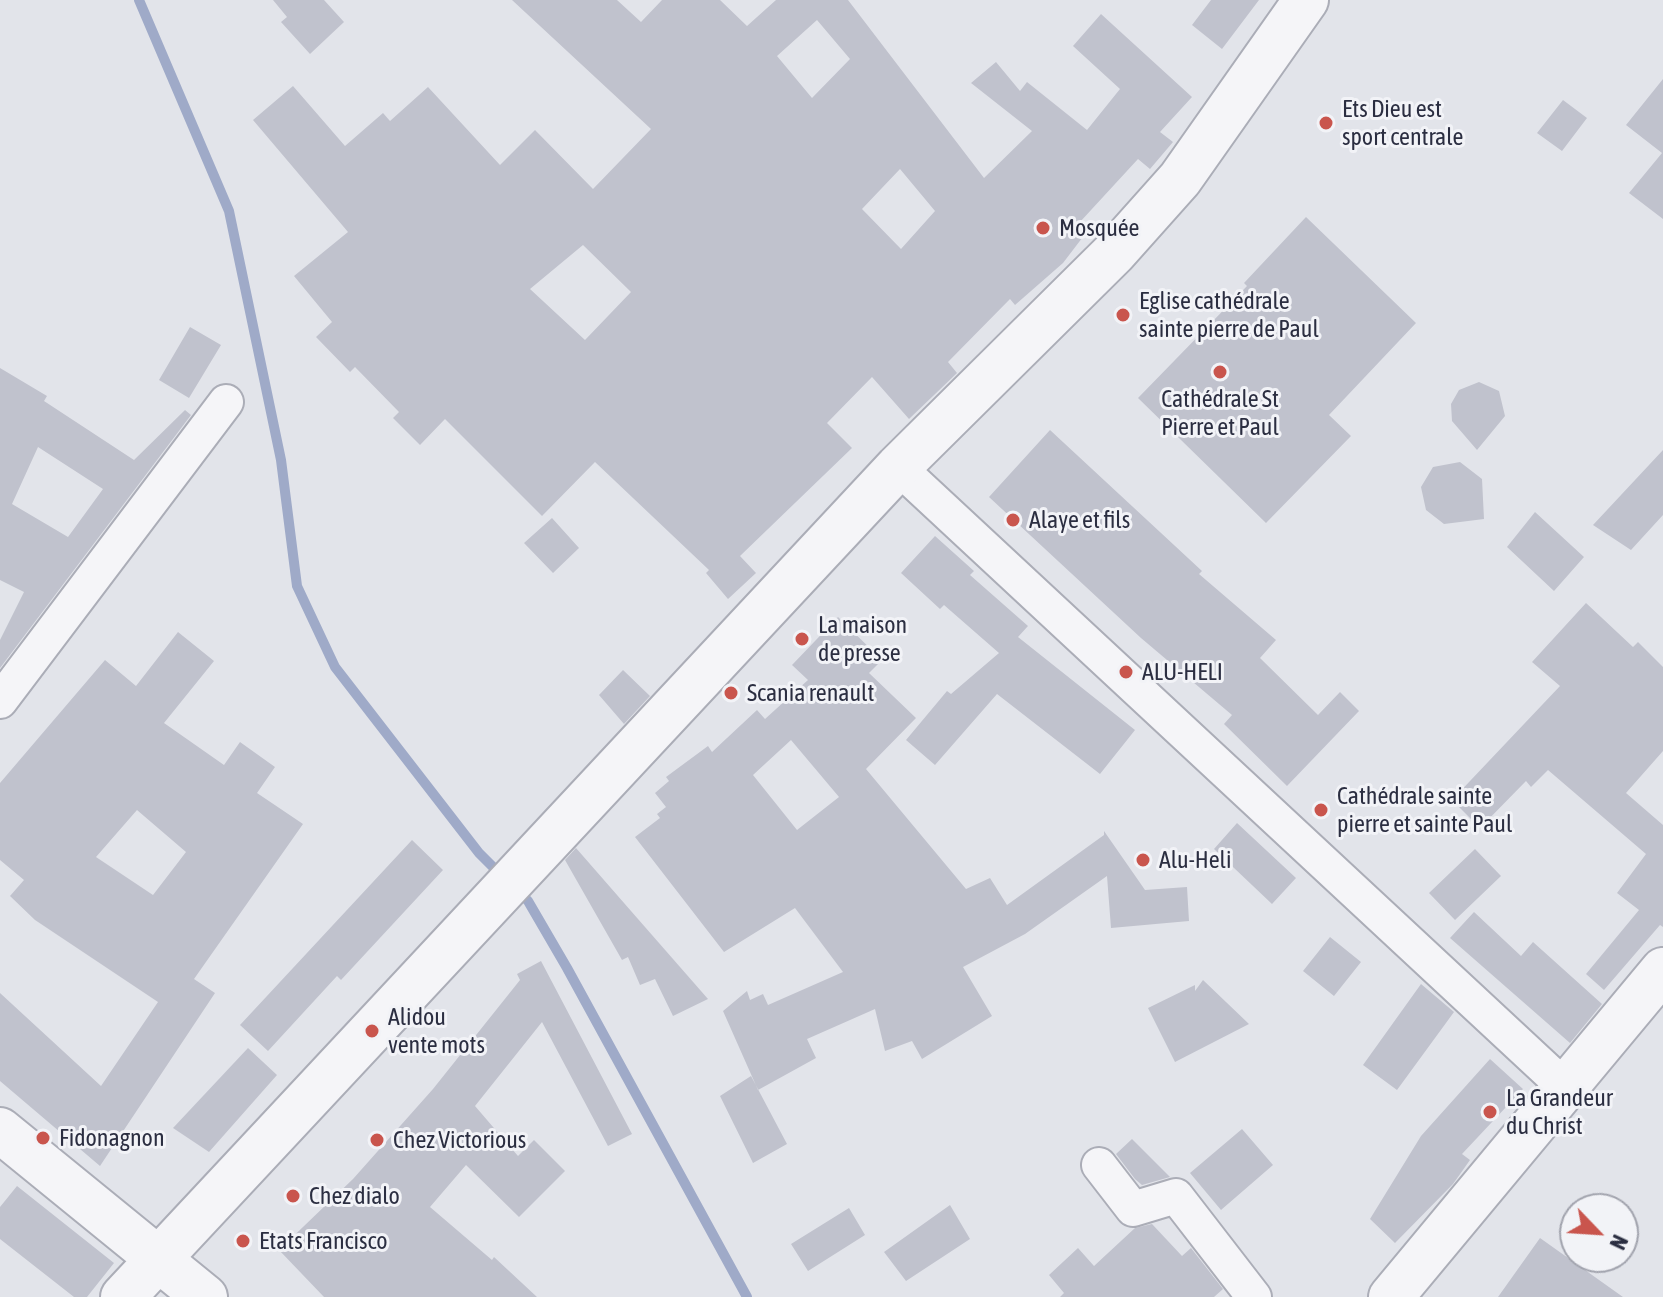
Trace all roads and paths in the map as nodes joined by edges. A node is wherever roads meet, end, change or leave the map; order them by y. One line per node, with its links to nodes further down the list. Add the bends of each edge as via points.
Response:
1 (1306, 0): 3 (street, via 1180,179 1114,253)
2 (226, 402): 4 (street)
3 (898, 467): 6 (street); 9 (street)
4 (0, 701)
5 (1663, 970): 6 (street)
6 (1566, 1088): 13 (street)
7 (0, 1130): 9 (street)
8 (1099, 1165): 12 (street, via 1133,1209 1176,1196)
9 (156, 1257): 10 (street); 11 (street)
10 (123, 1297)
11 (205, 1297)
12 (1254, 1297)
13 (1391, 1297)

